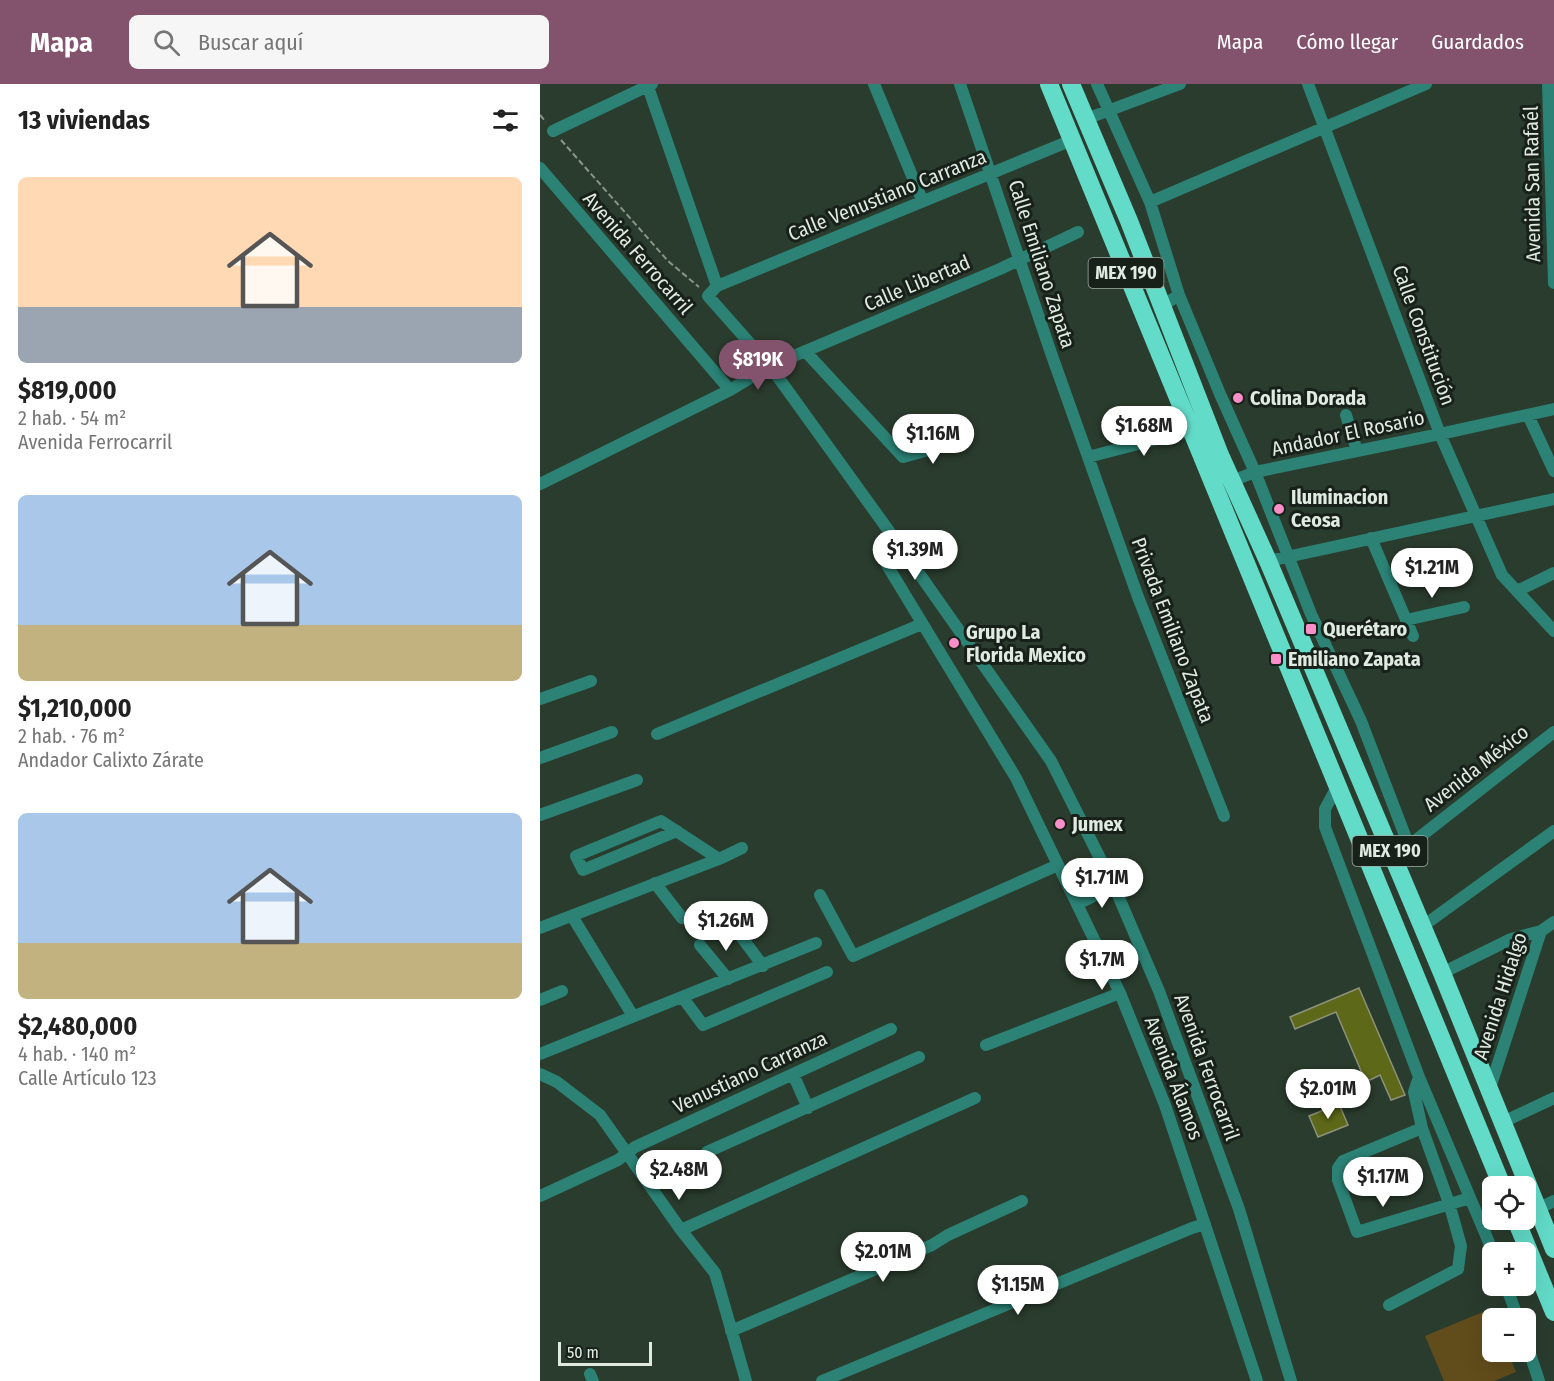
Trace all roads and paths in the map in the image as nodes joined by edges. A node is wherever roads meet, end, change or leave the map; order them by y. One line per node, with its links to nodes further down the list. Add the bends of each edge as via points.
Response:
1 (874, 84): 19 (street)
2 (960, 84): 18 (street, Calle Emiliano Zapata)
3 (1048, 84): 16 (highway, MEX 190)
4 (1071, 84): 13 (highway, MEX 190)
5 (1097, 84): 11 (street)
6 (1180, 84): 11 (street)
7 (1308, 84): 14 (street, Calle Constitución)
8 (1426, 84): 14 (street)
9 (1548, 84): 23 (street, Avenida San Rafaél)
10 (649, 85): 15 (street); 24 (street)
11 (1108, 111): 13 (street); 20 (street)
12 (540, 116): 15 (path)
13 (1086, 119): 27 (highway, MEX 190)
14 (1326, 128): 20 (street); 35 (street, Calle Constitución)
15 (553, 131): 26 (path, via 668,261)
16 (1072, 140): 18 (street, Calle Venustiano Carranza); 34 (highway, MEX 190)
17 (540, 168): 30 (street, Avenida Ferrocarril)
18 (992, 172): 19 (street, Calle Venustiano Carranza); 22 (street, Calle Emiliano Zapata)
19 (922, 200): 24 (street, Calle Venustiano Carranza)
20 (1150, 202): 25 (street)
21 (1078, 232): 22 (street, Calle Libertad)
22 (1021, 260): 28 (street, Calle Libertad); 38 (street, Calle Emiliano Zapata)
23 (1554, 283)
24 (717, 286): 26 (street)
25 (1179, 295): 27 (street); 40 (street)
26 (708, 296): 29 (street, Avenida Ferrocarril)
27 (1162, 306): 41 (highway, MEX 190)
28 (805, 351): 29 (street, Calle Libertad); 36 (street, via 903,457)
29 (770, 366): 30 (street, Calle Libertad); 46 (street, Avenida Ferrocarril)
30 (730, 390): 42 (street, Calle Libertad)
31 (1554, 409): 33 (street, Andador El Rosario)
32 (1346, 415): 37 (street)
33 (1528, 415): 35 (street, Andador El Rosario); 39 (street)
34 (1192, 430): 38 (street); 63 (highway, MEX 190)
35 (1440, 434): 37 (street, Andador El Rosario); 44 (street, Calle Constitución)
36 (954, 443)
37 (1357, 451): 40 (street, Andador El Rosario)
38 (1088, 457): 65 (street, Privada Emiliano Zapata)
39 (1554, 471)
40 (1255, 472): 41 (street, Andador El Rosario); 47 (street)
41 (1232, 481): 48 (highway, MEX 190)
42 (540, 484)
43 (1554, 499): 44 (street)
44 (1476, 514): 45 (street); 50 (street, Calle Constitución, via 1502,575)
45 (1371, 538): 47 (street); 53 (street)
46 (899, 545): 52 (street, Avenida Álamos, via 890,551 887,564); 74 (street, Avenida Ferrocarril, via 1051,761)
47 (1288, 556): 48 (street); 68 (street, via 1361,721)
48 (1268, 561): 70 (highway, MEX 190)
49 (1554, 573): 50 (street)
50 (1517, 591): 54 (street, Calle Constitución)
51 (1464, 607): 53 (street)
52 (920, 619): 60 (street); 72 (street, Avenida Álamos, via 1016,778)
53 (1406, 620): 55 (street)
54 (1554, 630)
55 (1413, 636)
56 (591, 681): 57 (street)
57 (540, 699)
58 (612, 732): 61 (street)
59 (1554, 732): 68 (street, Avenida México)
60 (657, 734)
61 (540, 758)
62 (637, 780): 64 (street)
63 (1338, 785): 101 (street, via 1325,809 1325,827); 110 (highway, MEX 190)
64 (540, 815)
65 (1224, 816)
66 (677, 831): 66 (street, via 583,870 576,856 661,820); 71 (street)
67 (1554, 831): 81 (street)
68 (1409, 846): 70 (street, Avenida México)
69 (742, 848): 71 (street)
70 (1394, 858): 81 (highway, MEX 190)
71 (719, 859): 73 (street)
72 (1058, 865): 75 (street, via 853,956); 76 (street, Avenida Álamos)
73 (655, 884): 77 (street); 78 (street)
74 (1114, 886): 76 (street); 129 (street, Avenida Ferrocarril, via 1159,991 1239,1209)
75 (820, 896)
76 (1077, 904): 91 (street, Avenida Álamos)
77 (572, 916): 82 (street); 94 (street)
78 (682, 918)
79 (728, 918): 86 (street)
80 (1554, 922): 83 (street, Avenida Hidalgo)
81 (1422, 926): 88 (highway, MEX 190)
82 (540, 928)
83 (1541, 931): 88 (street, via 1511,939); 102 (street, Avenida Hidalgo)
84 (816, 943): 86 (street)
85 (700, 945): 89 (street)
86 (763, 966): 89 (street)
87 (827, 972): 92 (street, via 703,1025)
88 (1443, 974): 102 (highway, MEX 190)
89 (728, 979): 92 (street)
90 (561, 991): 93 (street)
91 (1120, 993): 96 (street); 117 (street, Avenida Álamos, via 1166,1105)
92 (683, 998): 94 (street)
93 (540, 1000)
94 (633, 1016): 97 (street)
95 (891, 1029): 100 (street, Venustiano Carranza)
96 (986, 1045)
97 (540, 1054)
98 (920, 1058): 105 (street)
99 (540, 1074): 109 (street, via 600,1115)
100 (793, 1074): 105 (street); 109 (street, Venustiano Carranza)
101 (1419, 1077): 107 (street, via 1414,1092); 112 (street)
102 (1490, 1088): 106 (highway, MEX 190)
103 (975, 1098): 118 (street)
104 (1554, 1098): 106 (street)
105 (808, 1108): 108 (street)
106 (1503, 1122): 116 (highway, MEX 190)
107 (1422, 1128): 115 (street); 115 (street, via 1343,1161 1338,1168 1338,1180 1357,1232)
108 (707, 1152)
109 (627, 1153): 111 (street, Venustiano Carranza); 118 (street)
110 (1498, 1176)
111 (540, 1196)
112 (1470, 1198): 115 (street); 120 (street)
113 (1022, 1201): 124 (street, via 932,1245)
114 (1554, 1201): 116 (street)
115 (1449, 1203): 122 (street, via 1461,1246 1458,1269)
116 (1537, 1209): 121 (highway, MEX 190)
117 (1205, 1224): 127 (street); 128 (street, Avenida Álamos)
118 (681, 1230): 124 (street, via 716,1273)
119 (1520, 1230): 123 (highway)
120 (1489, 1242)
121 (1554, 1249)
122 (1389, 1305)
123 (1554, 1312)
124 (731, 1331): 126 (street)
125 (1533, 1362): 130 (street)
126 (746, 1381)
127 (822, 1381)
128 (1257, 1381)
129 (1291, 1381)
130 (1539, 1381)

